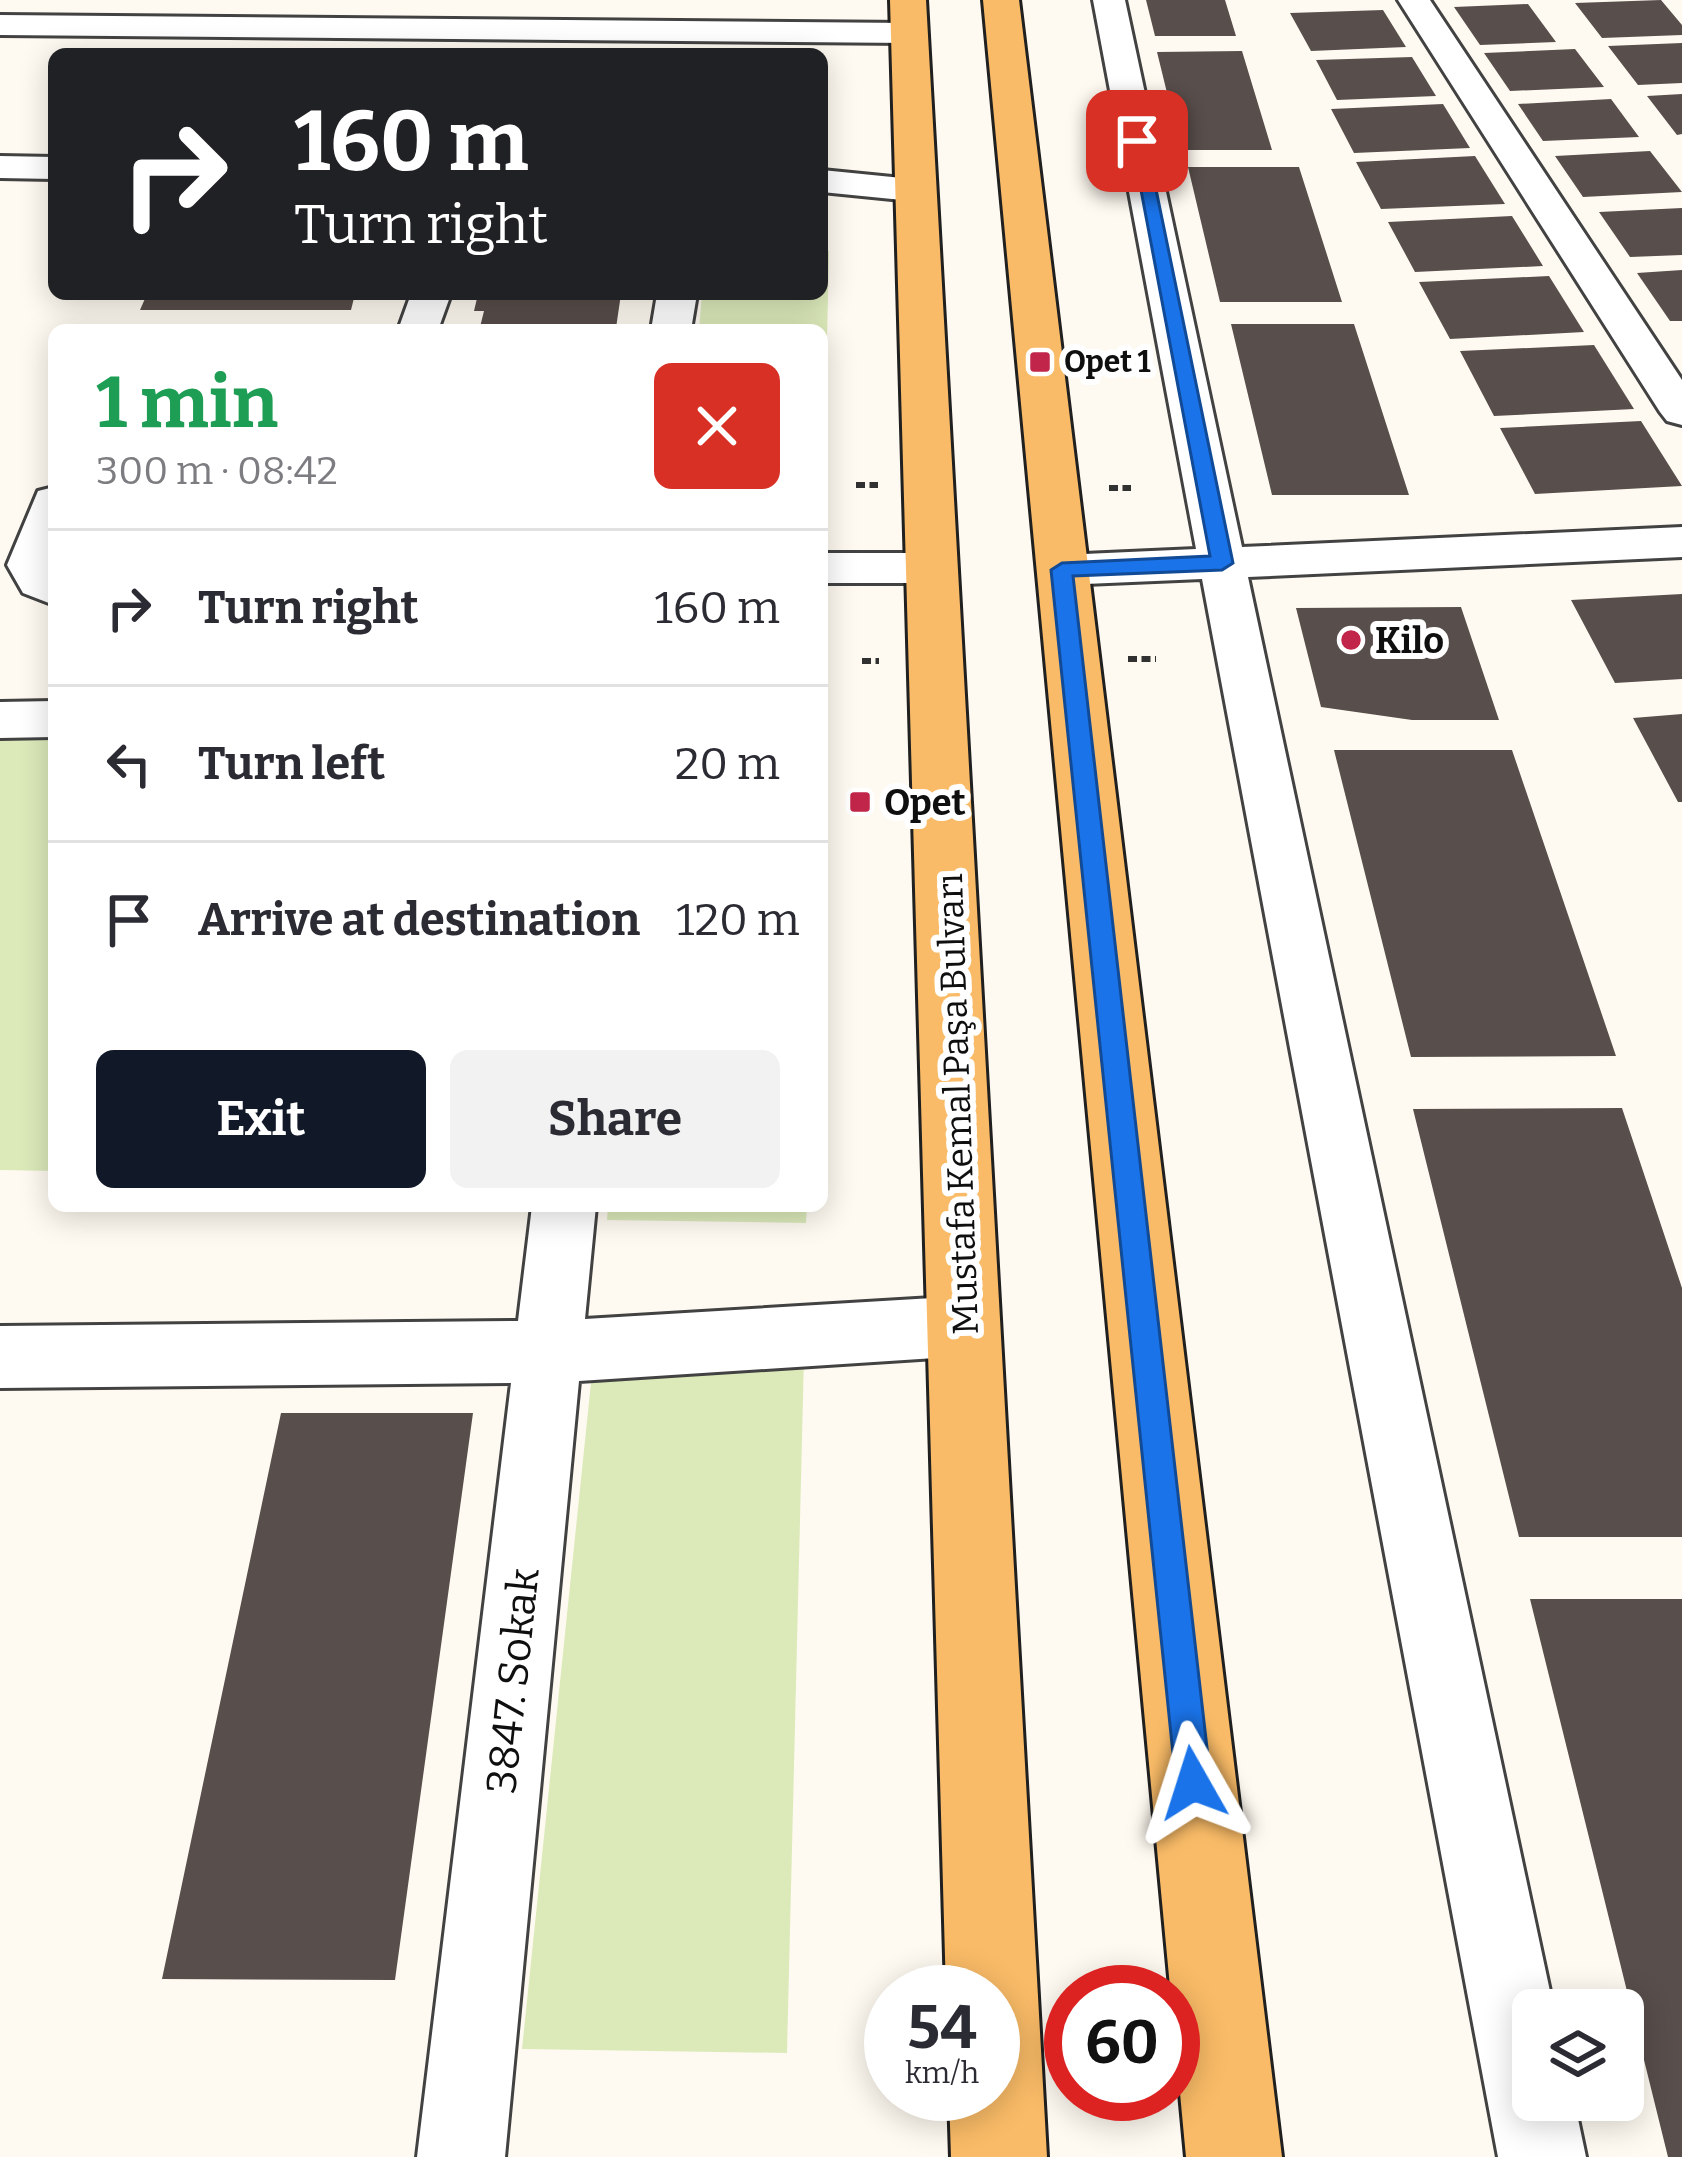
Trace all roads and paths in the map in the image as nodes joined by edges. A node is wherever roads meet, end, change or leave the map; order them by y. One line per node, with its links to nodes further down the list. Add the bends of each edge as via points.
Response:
1 (1000, 0): 20 (main road)
2 (1109, 0): 17 (street)
3 (1414, 0): 14 (street)
4 (428, 5): 5 (street); 6 (street)
5 (4, 10): 7 (street)
6 (909, 27): 8 (street); 9 (street); 13 (main road, Mustafa Kemal Paşa Bulvarı)
7 (348, 40): 8 (street)
8 (560, 42)
9 (844, 67)
10 (0, 167): 11 (street)
11 (48, 167)
12 (828, 182): 13 (street)
13 (912, 190): 19 (main road, Mustafa Kemal Paşa Bulvarı)
14 (1682, 412)
15 (48, 517): 21 (street, via 29,566)
16 (1682, 542): 17 (street)
17 (1222, 563): 20 (street); 33 (street)
18 (828, 568): 19 (street)
19 (934, 568): 25 (main road, Mustafa Kemal Paşa Bulvarı)
20 (1062, 570): 32 (main road)
21 (48, 586)
22 (48, 719): 23 (street)
23 (0, 720)
24 (563, 1212): 26 (street, 3847. Sokak)
25 (966, 1326): 26 (street); 28 (main road, Mustafa Kemal Paşa Bulvarı)
26 (548, 1352): 27 (street); 30 (street, 3847. Sokak)
27 (1, 1359)
28 (991, 1965)
29 (998, 2121): 31 (main road)
30 (461, 2157)
31 (999, 2157)
32 (1234, 2157)
33 (1542, 2157)

